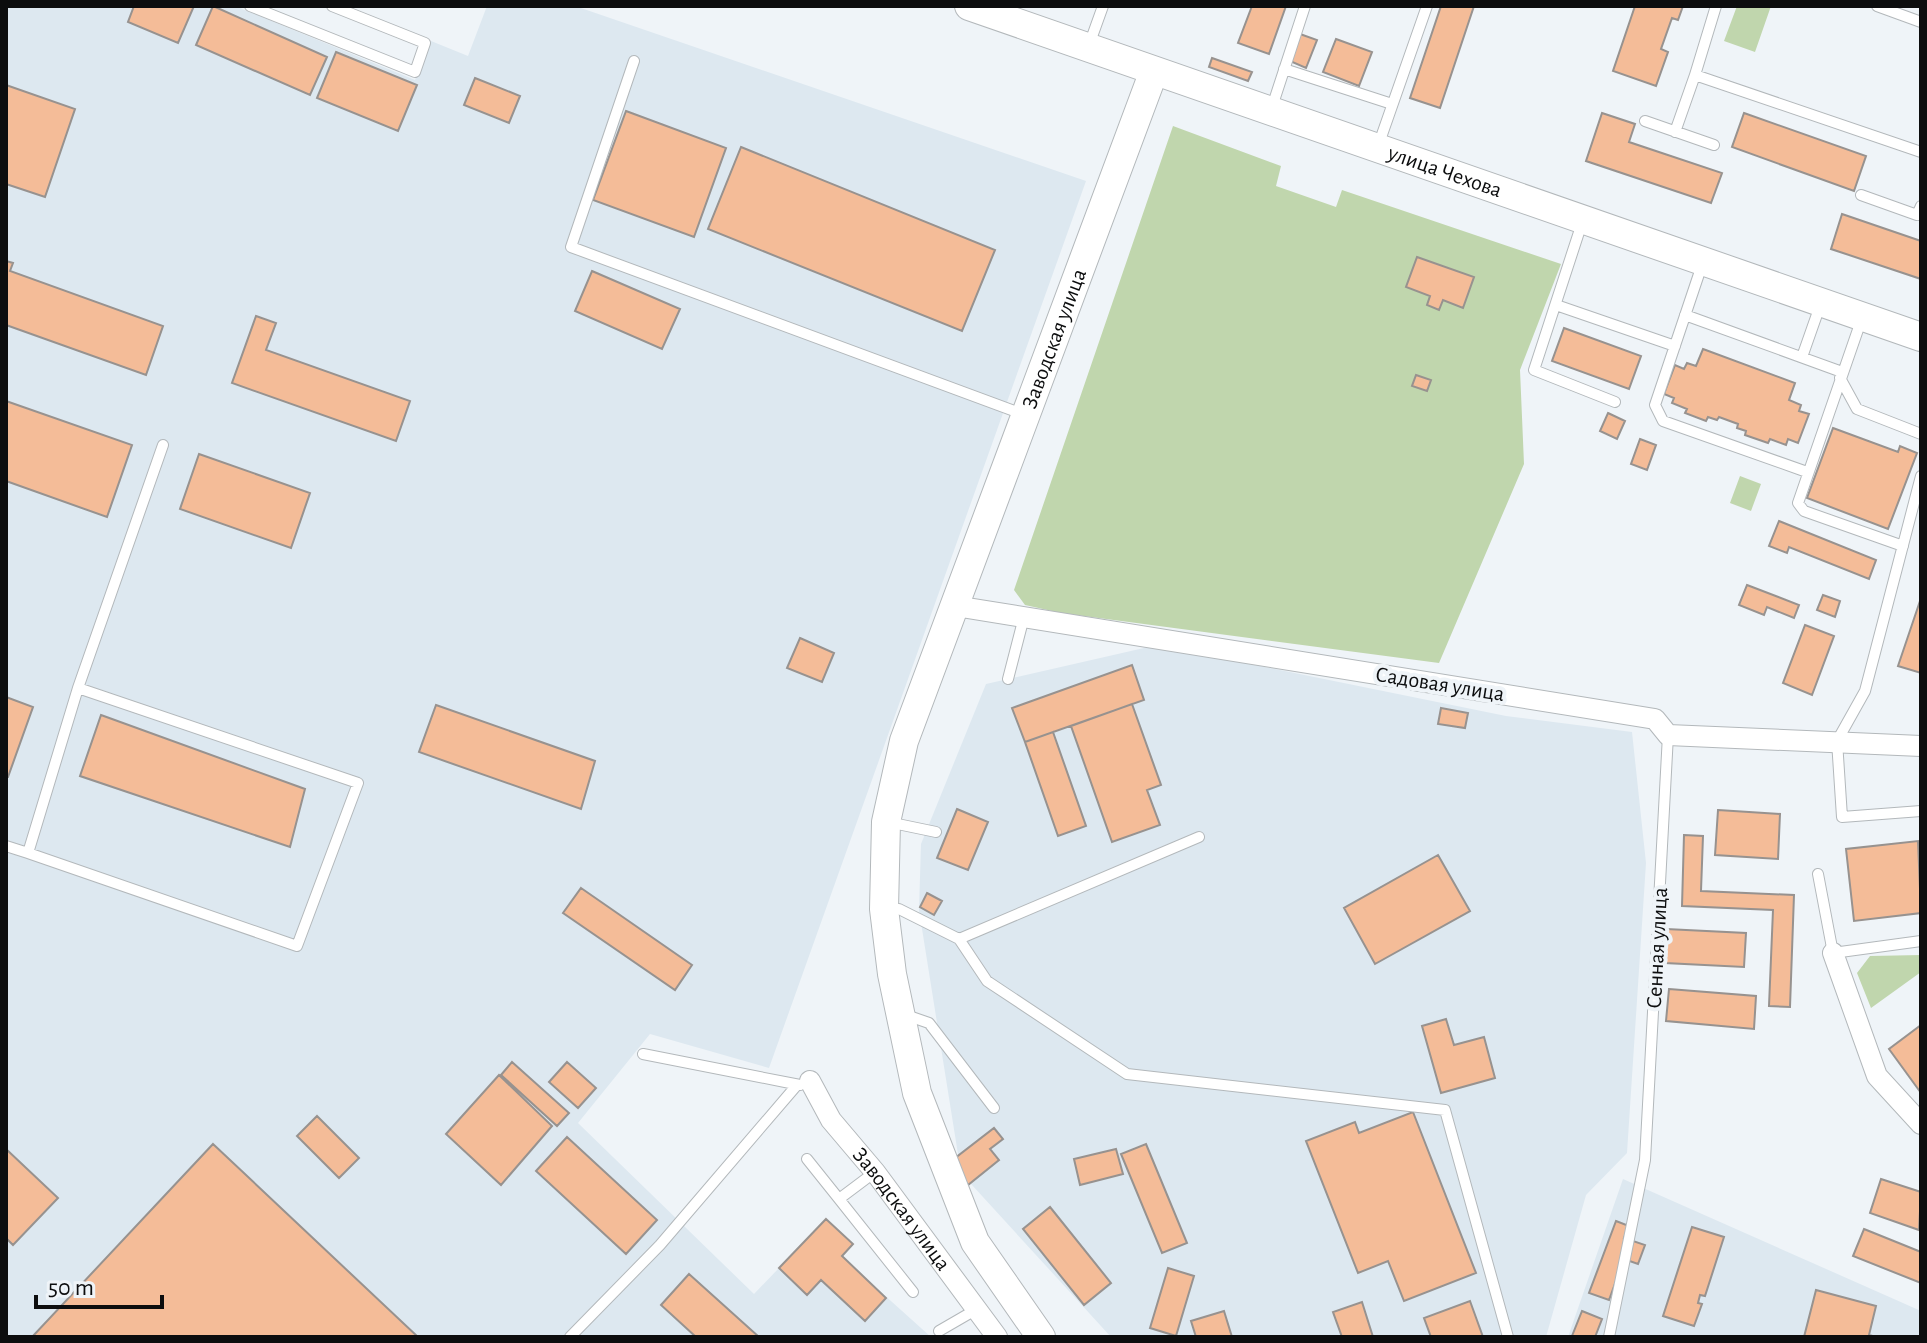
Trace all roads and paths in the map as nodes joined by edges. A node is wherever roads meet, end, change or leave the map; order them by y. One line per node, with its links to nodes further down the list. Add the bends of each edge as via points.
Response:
1 (250, 6): 2 (lane, via 415,72 425,43)
2 (332, 6)
3 (1103, 6): 10 (lane)
4 (1305, 6): 12 (lane)
5 (1427, 6): 15 (lane)
6 (1716, 6): 14 (lane)
7 (1877, 6): 9 (lane)
8 (981, 8): 10 (main road, улица Чехова)
9 (1921, 22)
10 (1088, 47): 13 (main road, улица Чехова)
11 (634, 61): 35 (lane, via 571,247)
12 (1284, 69): 15 (lane); 16 (lane)
13 (1154, 71): 16 (main road, улица Чехова); 35 (main road, Заводская улица)
14 (1695, 75): 18 (lane); 21 (lane)
15 (1392, 104): 20 (lane)
16 (1270, 112): 20 (main road, улица Чехова)
17 (1645, 121): 18 (lane)
18 (1675, 132): 19 (lane)
19 (1714, 145)
20 (1377, 148): 24 (main road, улица Чехова)
21 (1921, 152)
22 (1861, 195): 23 (lane, via 1917,215)
23 (1921, 206)
24 (1584, 218): 25 (main road, улица Чехова); 27 (lane)
25 (1704, 260): 26 (main road, улица Чехова); 28 (lane)
26 (1821, 301): 29 (main road, улица Чехова); 32 (lane)
27 (1556, 305): 31 (lane); 34 (lane, via 1534,370)
28 (1685, 315): 31 (lane); 32 (lane)
29 (1862, 316): 30 (main road, улица Чехова); 33 (lane)
30 (1921, 337)
31 (1675, 346): 38 (lane, via 1655,405 1663,421)
32 (1802, 357): 33 (lane)
33 (1841, 375): 36 (lane, via 1857,409); 38 (lane)
34 (1615, 402)
35 (1027, 416): 41 (main road, Заводская улица)
36 (1921, 434)
37 (163, 445): 44 (lane)
38 (1807, 472): 40 (lane, via 1798,503 1804,511)
39 (1921, 476): 40 (lane)
40 (1903, 546): 46 (lane, via 1865,691)
41 (955, 606): 42 (street, Садовая улица); 49 (main road, Заводская улица, via 904,741)
42 (1033, 615): 43 (lane); 45 (street, Садовая улица, via 1655,719)
43 (1008, 679)
44 (78, 688): 53 (lane); 53 (lane, via 358,783 297,946)
45 (1668, 735): 46 (street, Садовая улица); 74 (lane, Сенная улица, via 1645,1160)
46 (1837, 741): 47 (street, Садовая улица); 48 (lane, via 1842,817)
47 (1921, 746)
48 (1921, 811)
49 (886, 822): 50 (lane); 55 (main road, Заводская улица)
50 (936, 832)
51 (1199, 837): 56 (lane)
52 (6, 846): 53 (lane)
53 (28, 853)
54 (1818, 874): 58 (lane)
55 (884, 909): 56 (lane, via 899,909); 59 (main road, Заводская улица)
56 (959, 939): 73 (lane, via 987,981 1127,1074 1445,1110)
57 (1921, 941): 58 (lane)
58 (1833, 953): 63 (street, via 1877,1076)
59 (901, 1013): 62 (lane, via 929,1023); 72 (main road, Заводская улица, via 917,1093 975,1242)
60 (643, 1054): 61 (lane)
61 (804, 1083): 65 (street, Заводская улица); 70 (lane)
62 (994, 1108)
63 (1921, 1124)
64 (807, 1159): 66 (lane)
65 (875, 1172): 66 (lane); 68 (street, Заводская улица)
66 (839, 1199): 67 (lane)
67 (913, 1292)
68 (977, 1309): 69 (lane); 71 (street, Заводская улица)
69 (939, 1331)
70 (570, 1337)
71 (997, 1337)
72 (1041, 1337)
73 (1508, 1337)
74 (1609, 1337)

